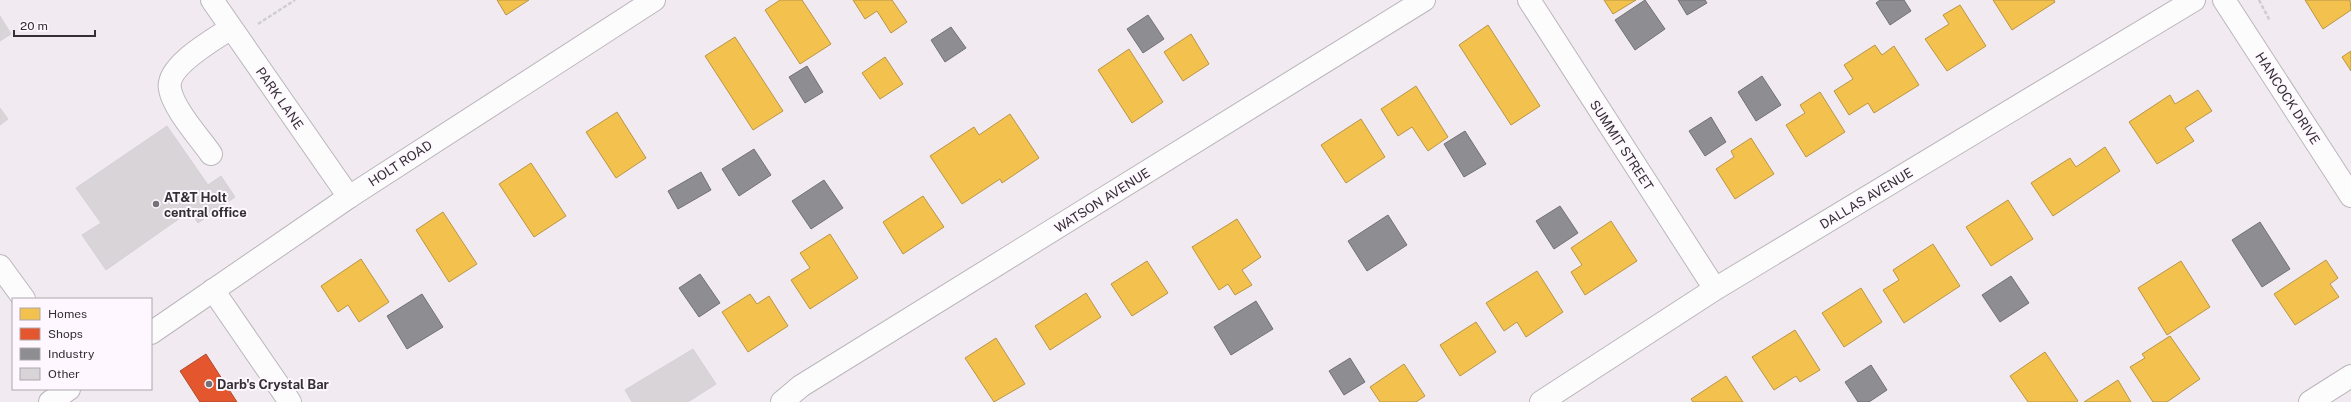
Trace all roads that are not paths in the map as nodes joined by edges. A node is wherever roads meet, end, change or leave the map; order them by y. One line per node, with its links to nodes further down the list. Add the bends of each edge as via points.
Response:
1 (212, 0): 7 (street, PARK LANE)
2 (654, 0): 10 (street, HOLT ROAD)
3 (1424, 0): 20 (street, WATSON AVENUE, via 801,386)
4 (1529, 0): 12 (street, SUMMIT STREET)
5 (2194, 0): 12 (street, DALLAS AVENUE)
6 (2224, 0): 9 (street, HANCOCK DRIVE)
7 (231, 28): 8 (street, via 186,59 176,70 169,87 173,99); 10 (street, PARK LANE)
8 (211, 154)
9 (2351, 196)
10 (348, 197): 13 (street, HOLT ROAD)
11 (0, 266): 14 (street)
12 (1716, 289): 21 (street, DALLAS AVENUE)
13 (213, 290): 15 (street, HOLT ROAD); 19 (street)
14 (23, 298)
15 (152, 331)
16 (2351, 376): 22 (street)
17 (68, 390): 18 (street)
18 (50, 402)
19 (290, 402)
20 (782, 402)
21 (1541, 402)
22 (2310, 402)

